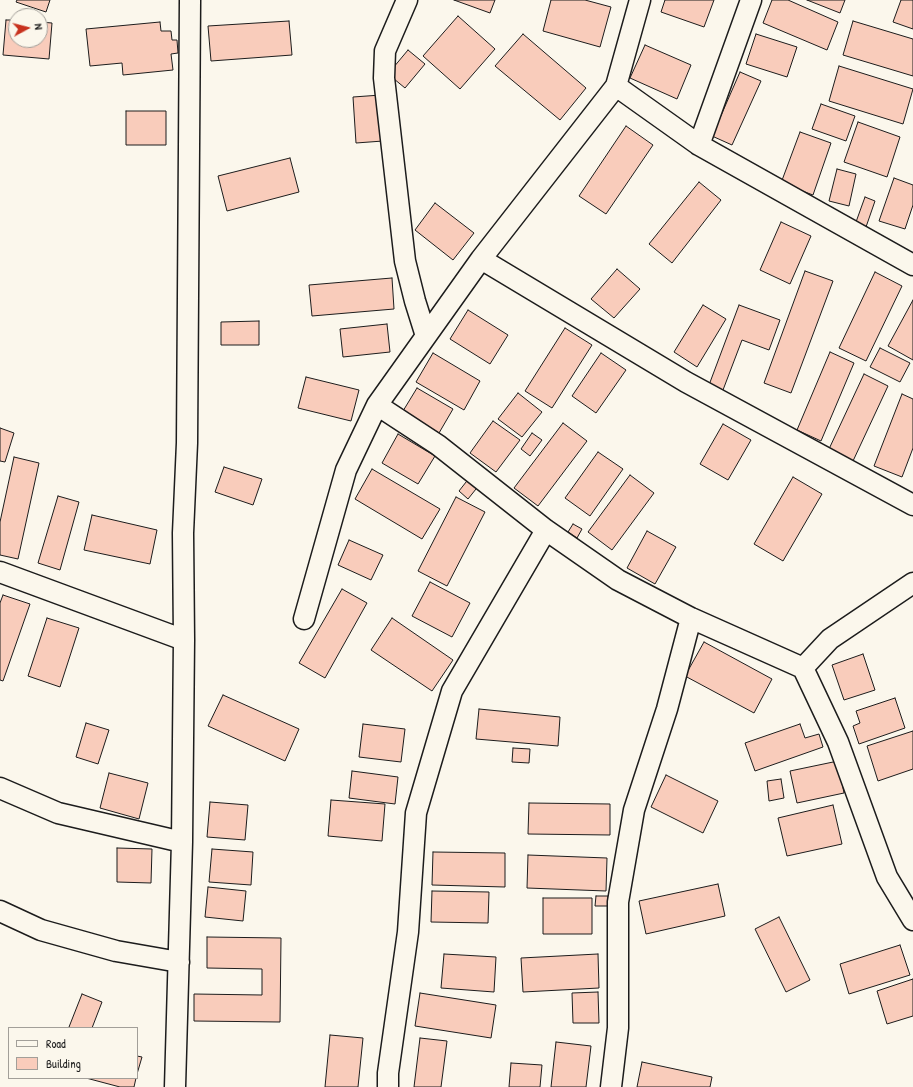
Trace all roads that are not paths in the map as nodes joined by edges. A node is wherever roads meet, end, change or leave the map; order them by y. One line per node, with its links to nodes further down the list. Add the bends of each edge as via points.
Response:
1 (190, 0): 17 (street, via 187,435 183,533)
2 (407, 0): 9 (street, via 385,51 384,78 405,262)
3 (640, 0): 5 (street)
4 (751, 0): 6 (street)
5 (616, 86): 6 (street); 7 (street)
6 (699, 145): 8 (street)
7 (481, 259): 9 (street); 11 (street, via 686,382)
8 (913, 265)
9 (426, 336): 10 (street)
10 (377, 405): 12 (street, via 438,445); 16 (street, via 346,470)
11 (913, 505)
12 (546, 530): 15 (street, via 618,580); 25 (street, via 452,691 416,813 408,932)
13 (0, 572): 17 (street)
14 (913, 583): 18 (street, via 830,639)
15 (691, 618): 18 (street); 26 (street, via 667,709 634,810 618,902 618,1028)
16 (304, 619)
17 (184, 640): 20 (street)
18 (803, 668): 22 (street, via 838,742 887,876)
19 (0, 788): 20 (street, via 58,813)
20 (182, 842): 23 (street)
21 (0, 912): 23 (street, via 41,930 116,951)
22 (913, 920)
23 (179, 962): 24 (street)
24 (175, 1087)
25 (388, 1087)
26 (611, 1087)

